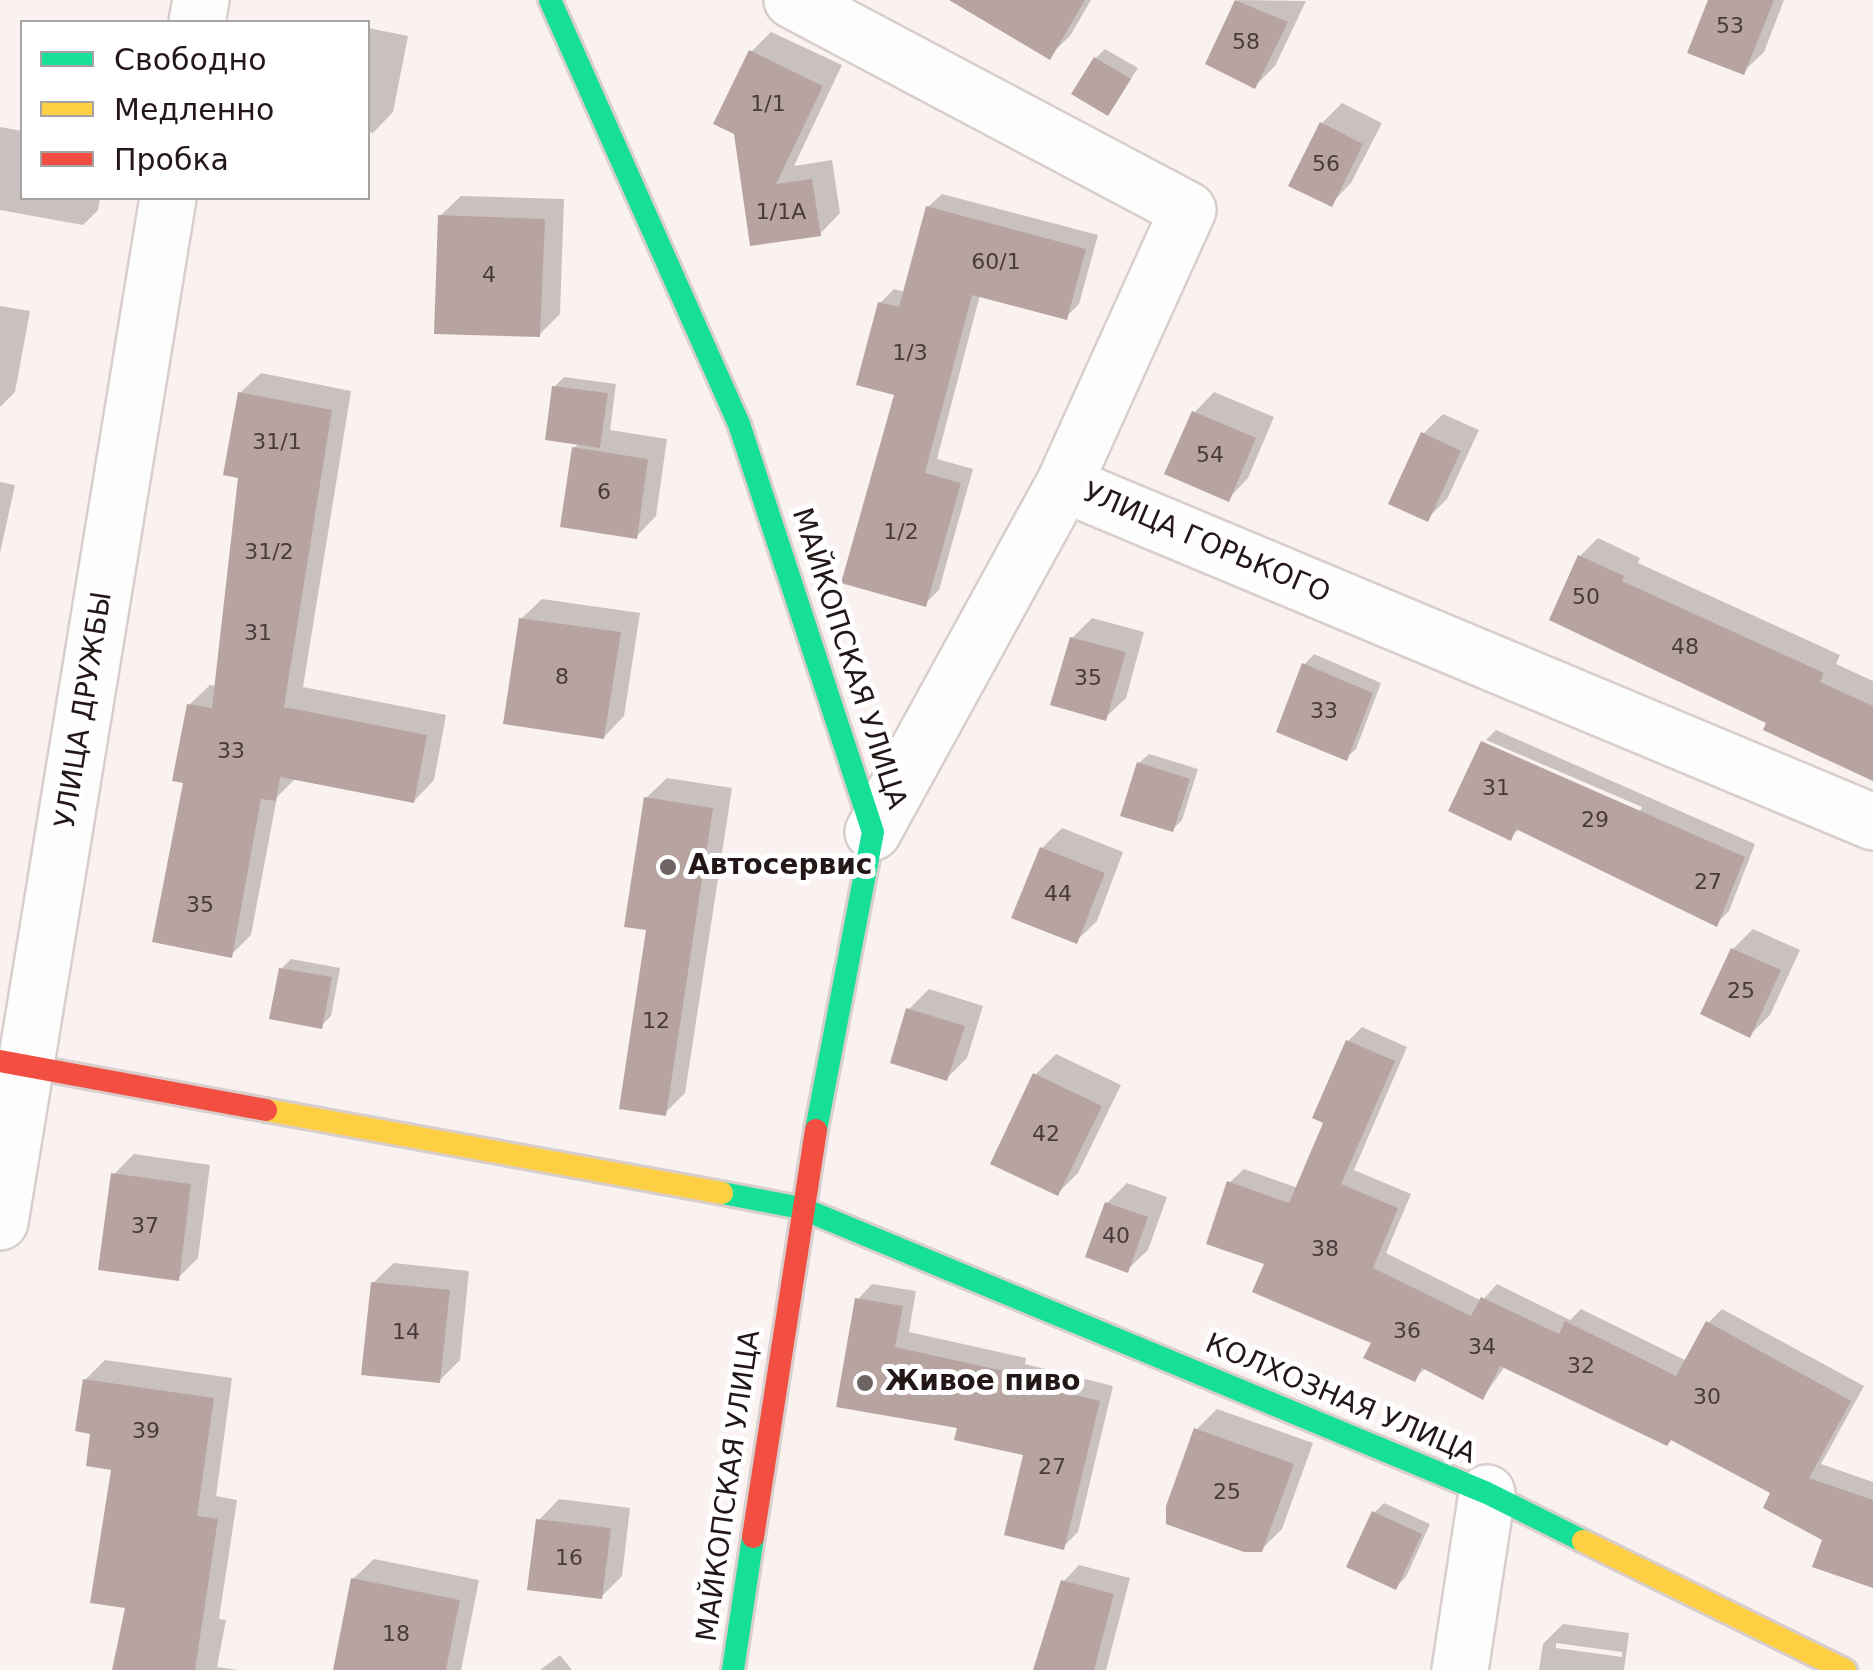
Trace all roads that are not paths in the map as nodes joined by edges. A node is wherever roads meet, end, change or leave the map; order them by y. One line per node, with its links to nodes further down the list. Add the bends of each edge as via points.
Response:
1 (792, 0): 4 (street, УЛИЦА ГОРЬКОГО, via 1188,210)
2 (560, 5): 6 (street, МАЙКОПСКАЯ УЛИЦА, via 739,424)
3 (168, 200): 7 (street, УЛИЦА ДРУЖБЫ)
4 (1064, 484): 5 (street, УЛИЦА ГОРЬКОГО); 6 (street)
5 (1873, 822)
6 (873, 832): 8 (street, МАЙКОПСКАЯ УЛИЦА)
7 (14, 1063): 8 (street, КОЛХОЗНАЯ УЛИЦА); 9 (street, УЛИЦА ДРУЖБЫ)
8 (802, 1208): 10 (street, КОЛХОЗНАЯ УЛИЦА); 11 (street, МАЙКОПСКАЯ УЛИЦА)
9 (0, 1222)
10 (1486, 1493): 12 (street); 13 (street, КОЛХОЗНАЯ УЛИЦА)
11 (734, 1670)
12 (1460, 1670)
13 (1845, 1670)

